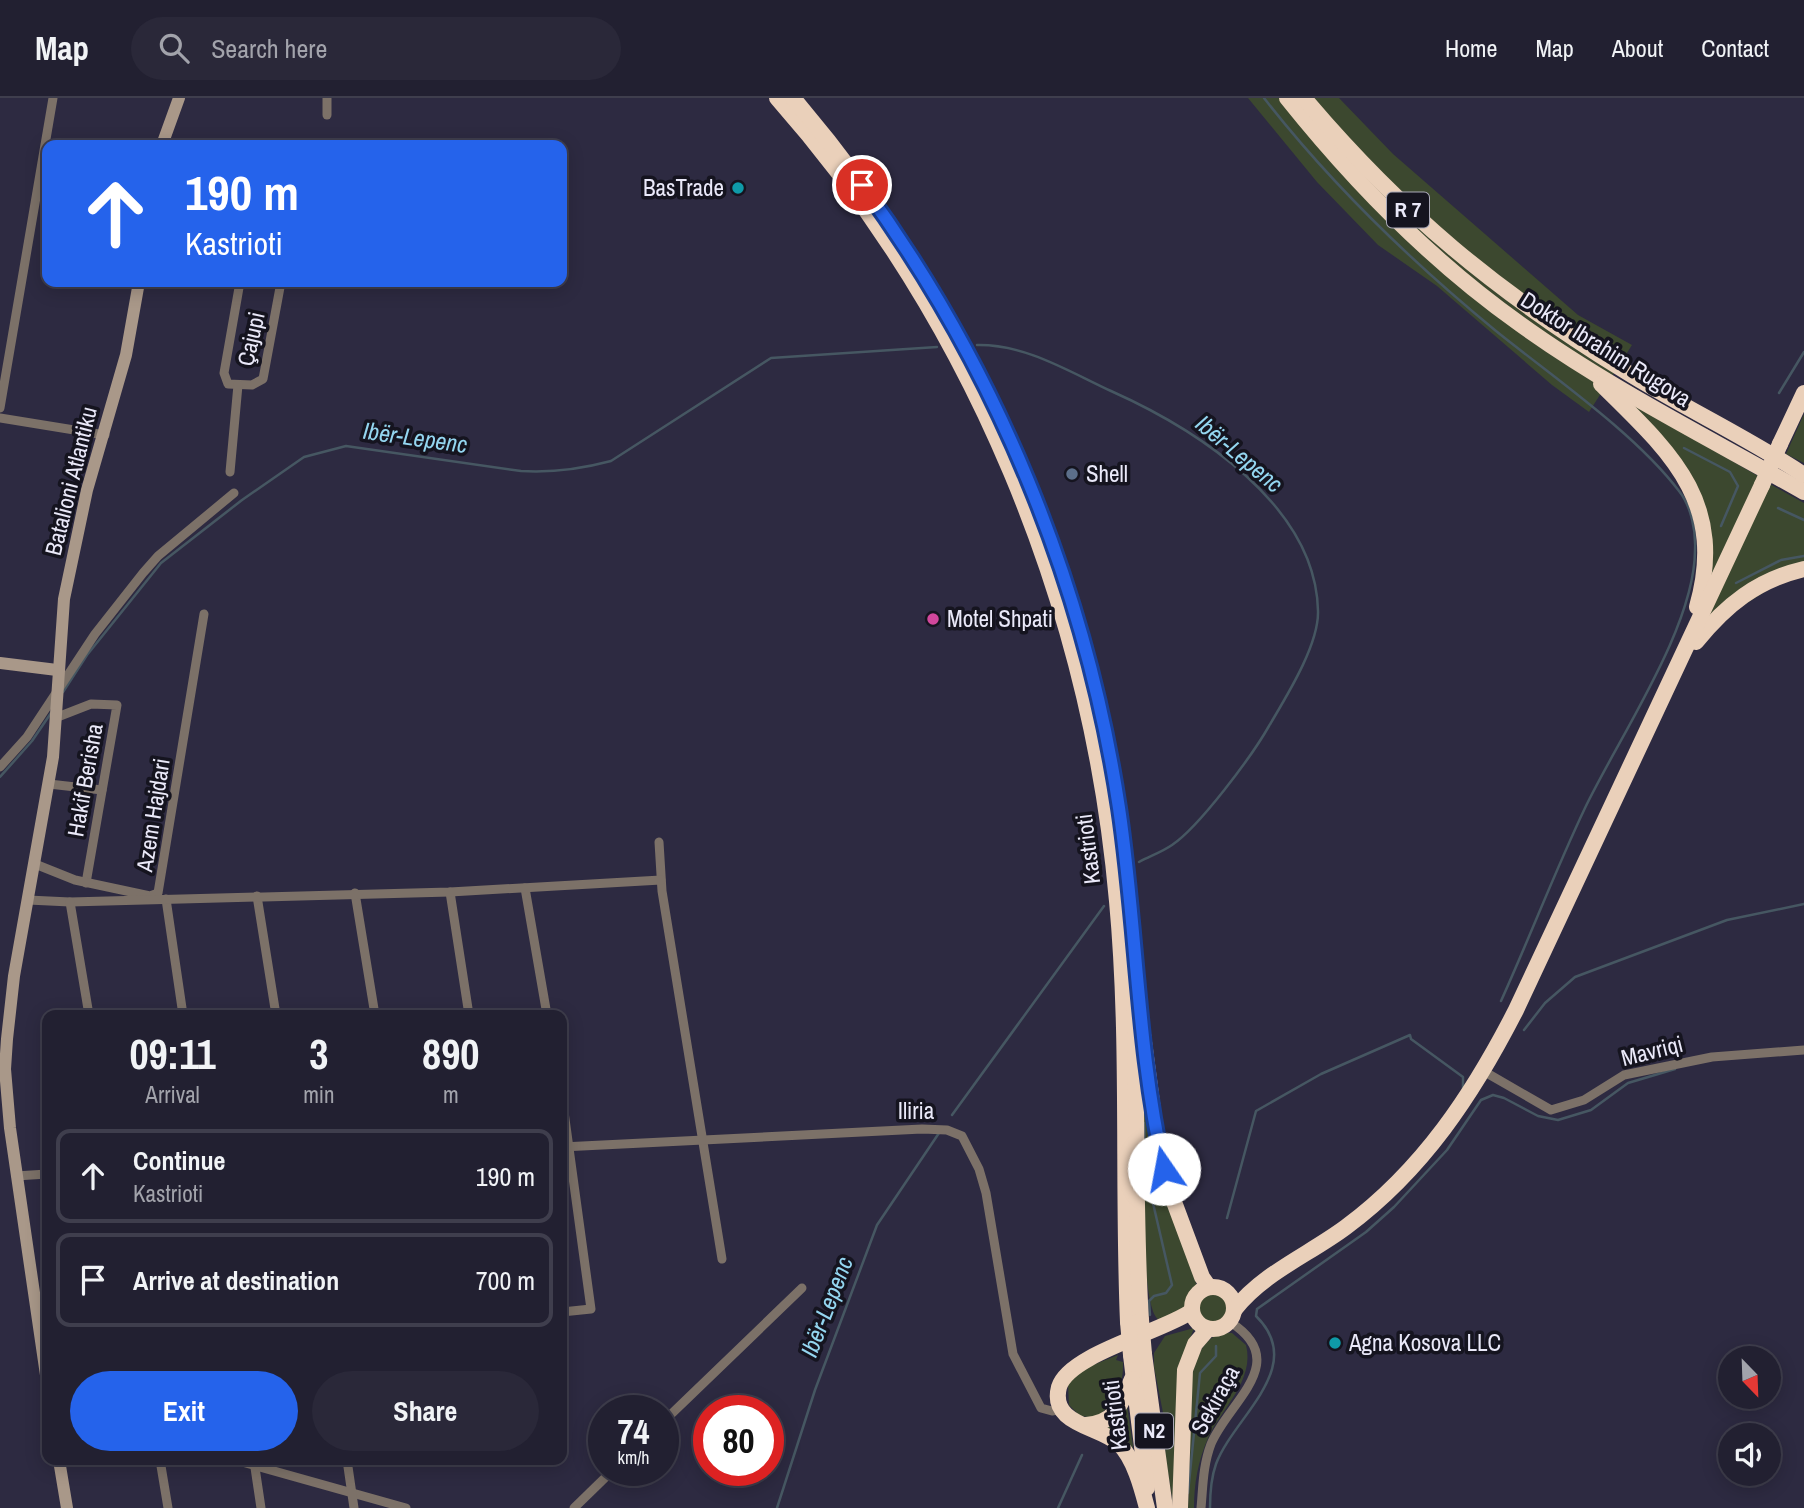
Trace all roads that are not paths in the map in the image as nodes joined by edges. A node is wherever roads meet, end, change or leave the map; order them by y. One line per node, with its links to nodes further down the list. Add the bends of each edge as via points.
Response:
1 (53, 98): 11 (street)
2 (179, 98): 12 (street)
3 (327, 98): 9 (street)
4 (777, 98): 69 (highway, Kastrioti / N2, via 865,210 942,331 1019,488 1067,626 1100,764 1118,905)
5 (793, 98): 10 (highway, Kastrioti / N2)
6 (799, 98): 10 (highway)
7 (1287, 98): 17 (highway, Doktor Ibrahim Rugova / R 7, via 1351,176 1445,265)
8 (1304, 98): 24 (highway, Doktor Ibrahim Rugova / R 7, via 1355,158 1430,231 1513,298 1627,373)
9 (327, 115)
10 (823, 134): 48 (highway, Kastrioti / N2, via 882,214 953,325 1042,515 1078,622 1102,717 1119,809)
11 (46, 140)
12 (164, 140)
13 (42, 162): 20 (street)
14 (138, 287): 22 (street, Batalioni Atlantiku)
15 (239, 287): 18 (street, Çajupi, via 225,363)
16 (280, 287): 18 (street, Çajupi, via 263,379 257,384)
17 (1587, 369): 25 (highway, Doktor Ibrahim Rugova / R 7); 29 (highway, via 1664,446 1697,501 1707,564)
18 (233, 384): 23 (street, Çajupi, via 236,400)
19 (1804, 393): 29 (highway, bridge)
20 (0, 408)
21 (0, 418): 22 (street)
22 (105, 435): 31 (street, Batalioni Atlantiku, via 87,491 64,599)
23 (230, 472)
24 (1801, 472)
25 (1804, 492)
26 (234, 493): 32 (street, Batalioni Atlantiku, via 158,556 95,634)
27 (1804, 569): 29 (highway, via 1759,584 1740,596)
28 (204, 614): 40 (street, Azem Hajdari, via 160,891 150,896)
29 (1681, 660): 56 (highway)
30 (0, 663): 31 (street)
31 (57, 670): 32 (street, Batalioni Atlantiku)
32 (57, 695): 33 (street, Batalioni Atlantiku); 34 (street)
33 (55, 718): 35 (street, Batalioni Atlantiku); 36 (street, Hakif Berisha, via 91,704 117,705)
34 (0, 767)
35 (49, 784): 36 (street); 38 (street, Batalioni Atlantiku)
36 (102, 790): 40 (street, Hakif Berisha)
37 (659, 842): 39 (street)
38 (34, 864): 40 (street, Azem Hajdari); 46 (street, Batalioni Atlantiku)
39 (661, 880): 41 (street); 57 (street)
40 (86, 883)
41 (525, 888): 42 (street); 54 (street)
42 (450, 892): 43 (street); 53 (street)
43 (355, 893): 44 (street); 52 (street)
44 (257, 896): 45 (street); 51 (street)
45 (166, 899): 47 (street); 50 (street)
46 (28, 900): 47 (street); 61 (street, Batalioni Atlantiku, via 5,1069)
47 (70, 902): 49 (street)
48 (1132, 949): 64 (highway, via 1165,1174); 69 (highway, Kastrioti / N2)
49 (88, 1010)
50 (182, 1010)
51 (275, 1010)
52 (374, 1010)
53 (468, 1010)
54 (546, 1010)
55 (1804, 1050): 56 (street, Mavriqi, via 1712,1057 1624,1074 1584,1100 1551,1110)
56 (1485, 1072): 63 (highway, via 1431,1147 1392,1187 1347,1227)
57 (702, 1140): 58 (street, Iliria); 62 (street); 75 (street, Iliria, via 922,1129 962,1136 986,1193 1013,1354 1041,1408)
58 (567, 1147)
59 (567, 1153): 67 (street, via 592,1309)
60 (42, 1174): 61 (street)
61 (16, 1176): 71 (street, Batalioni Atlantiku)
62 (722, 1259)
63 (1275, 1273): 66 (highway); 68 (highway)
64 (1209, 1287): 66 (highway); 70 (highway, via 1194,1298)
65 (802, 1288): 74 (street)
66 (1226, 1291): 68 (highway)
67 (567, 1312)
68 (1233, 1316): 70 (highway, via 1220,1329); 93 (street, Sekiraça, via 1254,1346 1256,1371 1212,1441 1204,1466)
69 (1135, 1321): 72 (highway, Kastrioti / N2, bridge)
70 (1200, 1321): 75 (highway, via 1157,1331 1072,1368 1059,1387); 92 (highway, via 1185,1370)
71 (42, 1349)
72 (1137, 1354): 73 (highway, Kastrioti / N2); 91 (highway, Kastrioti / N2)
73 (1133, 1376): 76 (highway, via 1115,1415 1096,1424); 90 (highway, Kastrioti / N2)
74 (679, 1407)
75 (1062, 1409): 76 (highway)
76 (1076, 1423): 90 (highway, via 1121,1445)
77 (60, 1465): 84 (street)
78 (161, 1465): 85 (street)
79 (254, 1465): 86 (street)
80 (264, 1465): 83 (street)
81 (348, 1465): 83 (street)
82 (596, 1486): 89 (street)
83 (352, 1492): 87 (street); 88 (street)
84 (67, 1508)
85 (168, 1508)
86 (261, 1508)
87 (354, 1508)
88 (406, 1508)
89 (573, 1508)
90 (1149, 1508)
91 (1165, 1508)
92 (1180, 1508)
93 (1201, 1508)

